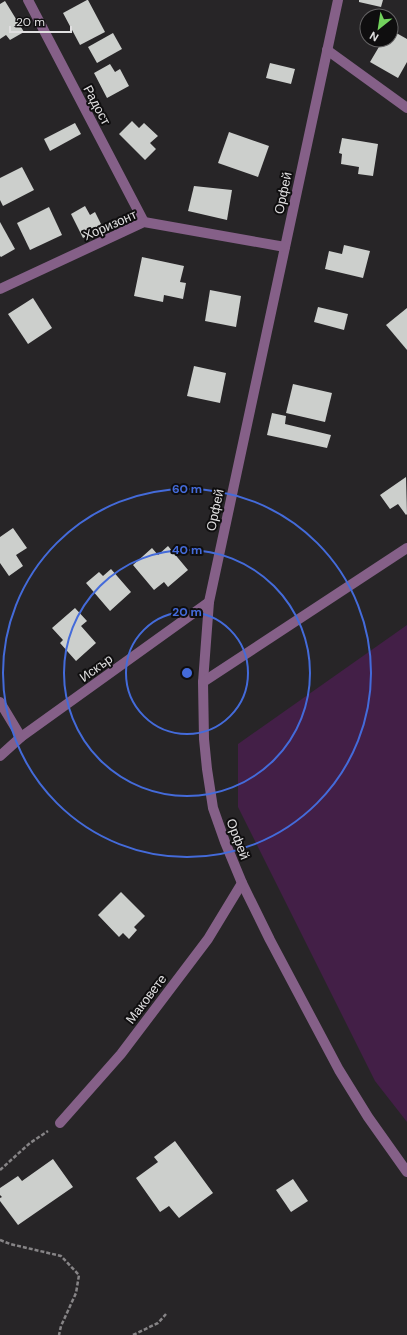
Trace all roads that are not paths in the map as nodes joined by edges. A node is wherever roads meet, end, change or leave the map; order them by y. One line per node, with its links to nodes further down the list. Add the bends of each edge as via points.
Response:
1 (28, 0): 5 (street, Радост)
2 (338, 0): 3 (street, Орфей)
3 (327, 50): 4 (street); 6 (street, Орфей)
4 (407, 108)
5 (144, 222): 6 (street, Хоризонт); 7 (street, Хоризонт)
6 (285, 247): 9 (street, Орфей)
7 (0, 289)
8 (407, 548): 10 (street)
9 (209, 602): 10 (street, Орфей); 12 (street, Искър)
10 (203, 682): 14 (street, Орфей, via 204,739 213,808)
11 (0, 702): 12 (street)
12 (21, 737): 13 (street, Искър)
13 (0, 756)
14 (242, 883): 15 (street, Маковете, via 208,939 121,1054); 16 (street, Орфей, via 339,1070)
15 (60, 1123)
16 (407, 1172)

